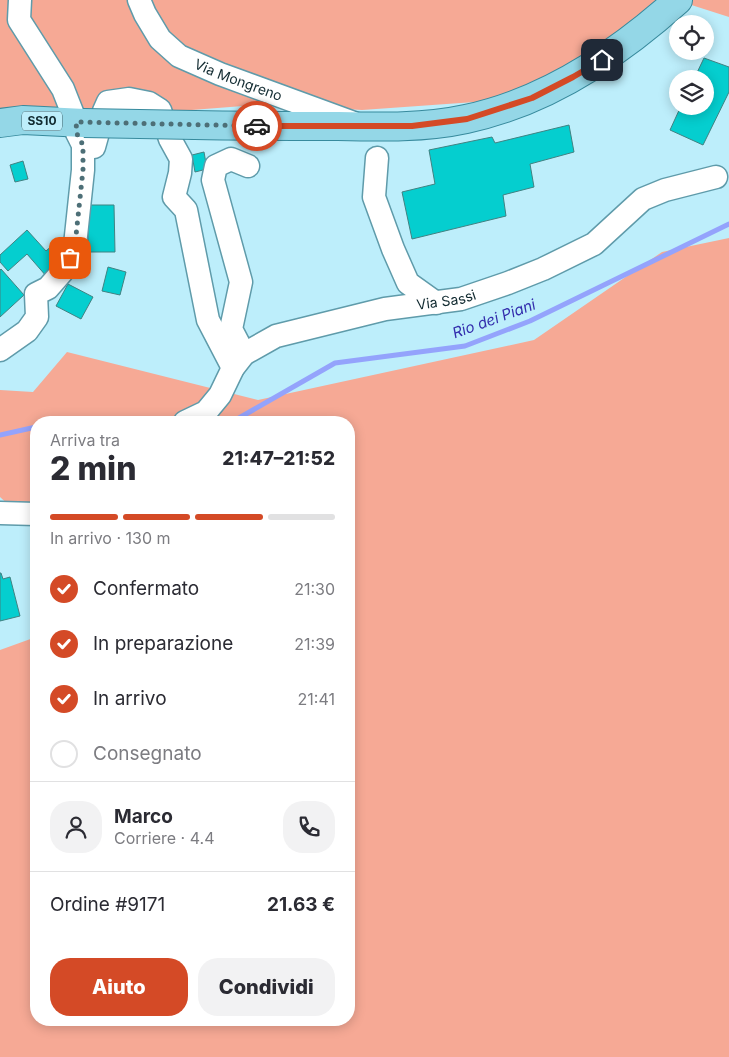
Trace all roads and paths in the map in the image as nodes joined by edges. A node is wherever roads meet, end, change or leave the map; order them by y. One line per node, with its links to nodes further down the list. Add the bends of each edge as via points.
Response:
1 (20, 0): 6 (street, via 19,20 63,89)
2 (139, 0): 5 (street, Via Mongreno, via 160,38 179,56)
3 (678, 0): 5 (main road, Via Mongreno, via 616,52 532,98 467,119 412,126)
4 (0, 123): 6 (main road, Via Mongreno / SS10, via 23,120)
5 (363, 126): 6 (main road, Via Mongreno, bridge, via 195,125)
6 (81, 130): 11 (street, via 83,170 75,245 62,272 48,288 36,294 37,317 27,331); 12 (street, via 94,147 108,102 129,99 150,103 160,110 181,159 174,196 186,210 208,320)
7 (377, 158): 10 (street, via 374,197 393,249 408,283)
8 (248, 166): 12 (street, via 231,158 216,166 213,180 241,282 231,329)
9 (716, 177): 10 (street, Via Sassi, via 643,199 594,244 551,265 461,299)
10 (436, 303): 12 (street, Via Sassi, via 385,309 276,336)
11 (0, 350)
12 (238, 361): 13 (street, via 220,395 206,412)
13 (198, 416)
14 (0, 513): 15 (street)
15 (30, 514)

